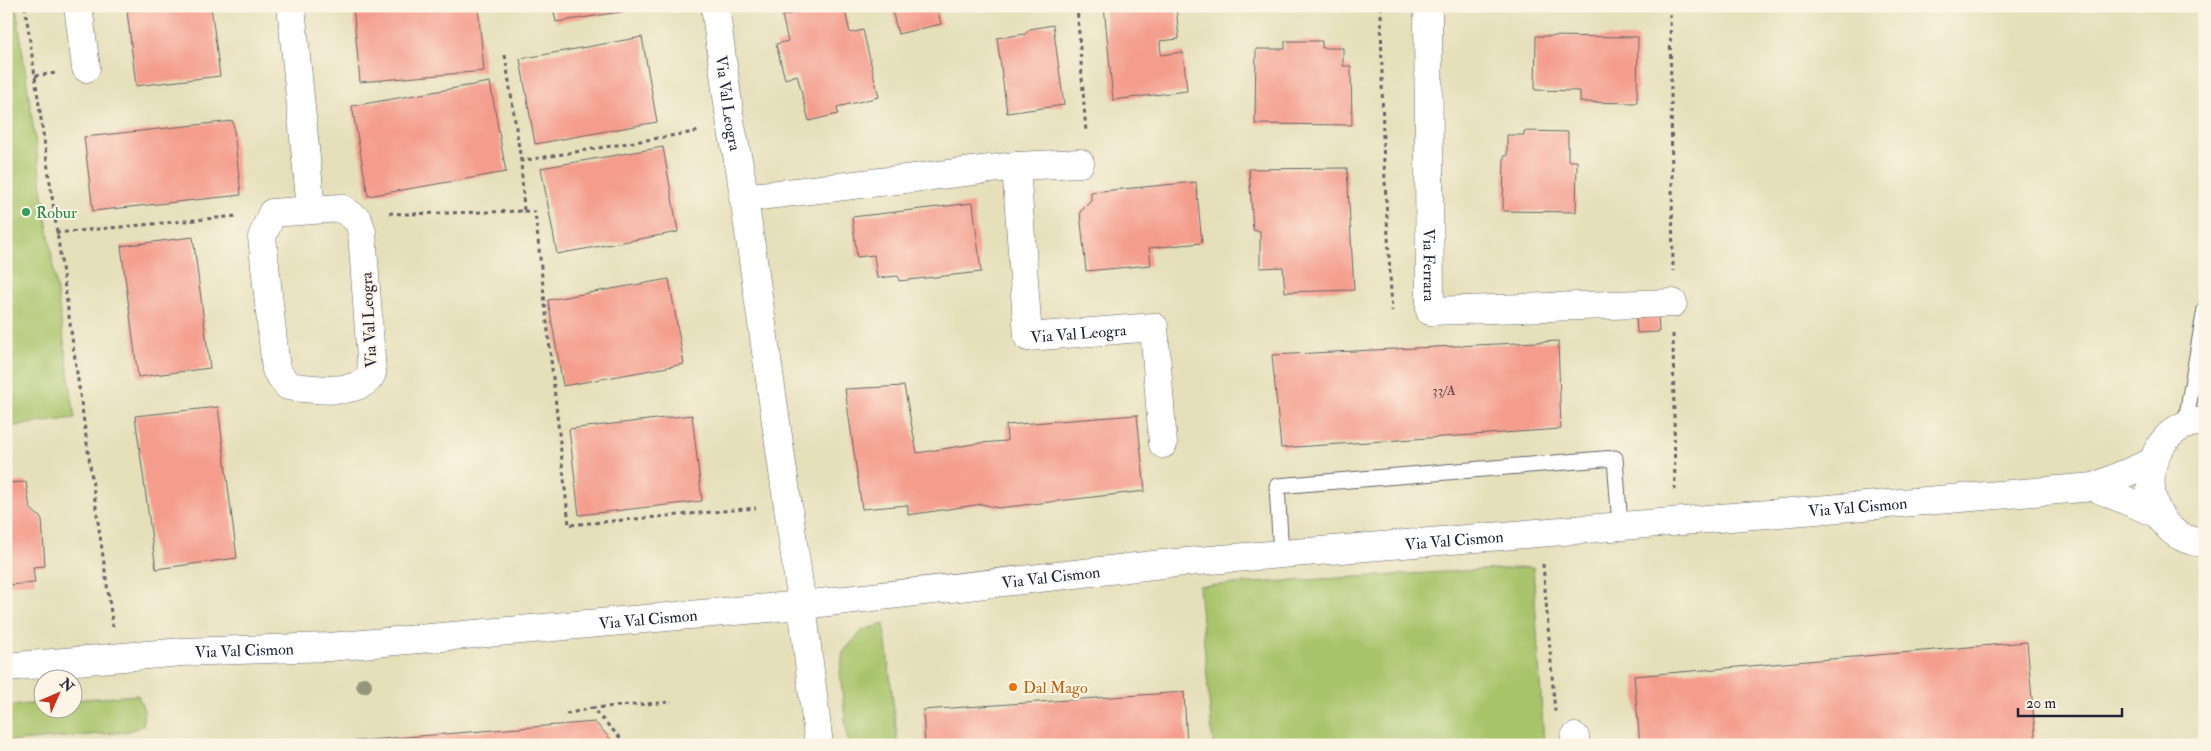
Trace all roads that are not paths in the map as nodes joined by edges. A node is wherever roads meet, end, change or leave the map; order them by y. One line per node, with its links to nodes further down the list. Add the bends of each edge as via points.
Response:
1 (78, 6): 5 (street)
2 (291, 6): 9 (street)
3 (716, 6): 8 (street, Via Val Leogra)
4 (1428, 6): 10 (street, Via Ferrara, via 1430,311)
5 (86, 68)
6 (1080, 164): 7 (street)
7 (1016, 166): 8 (street); 15 (street, Via Val Leogra, via 1028,337 1154,327)
8 (743, 198): 22 (street, Via Val Leogra)
9 (311, 209): 9 (street, Via Val Leogra, via 341,208 358,220 362,232 372,373 370,380 362,385 323,391 288,386 276,370 262,237 272,213)
10 (1673, 303)
11 (2205, 309): 12 (lane)
12 (2198, 354): 13 (lane); 14 (lane)
13 (2205, 368)
14 (2195, 423): 16 (street, Via Val Cismon, via 2171,435)
15 (1163, 444)
16 (2152, 462): 17 (street, Via Val Cismon); 18 (street, Via Val Cismon, via 2149,480)
17 (2094, 488): 18 (street, Via Val Cismon); 19 (street, Via Val Cismon)
18 (2158, 514): 20 (street, Via Val Cismon, via 2169,527)
19 (1620, 526): 21 (street, Via Val Cismon); 21 (lane, via 1615,458 1277,486)
20 (2202, 552)
21 (1281, 555): 22 (street, Via Val Cismon, via 1162,564)
22 (802, 605): 23 (street, Via Val Cismon, via 329,647 182,652); 24 (street, Via Val Leogra)
23 (6, 667)
24 (819, 745)

